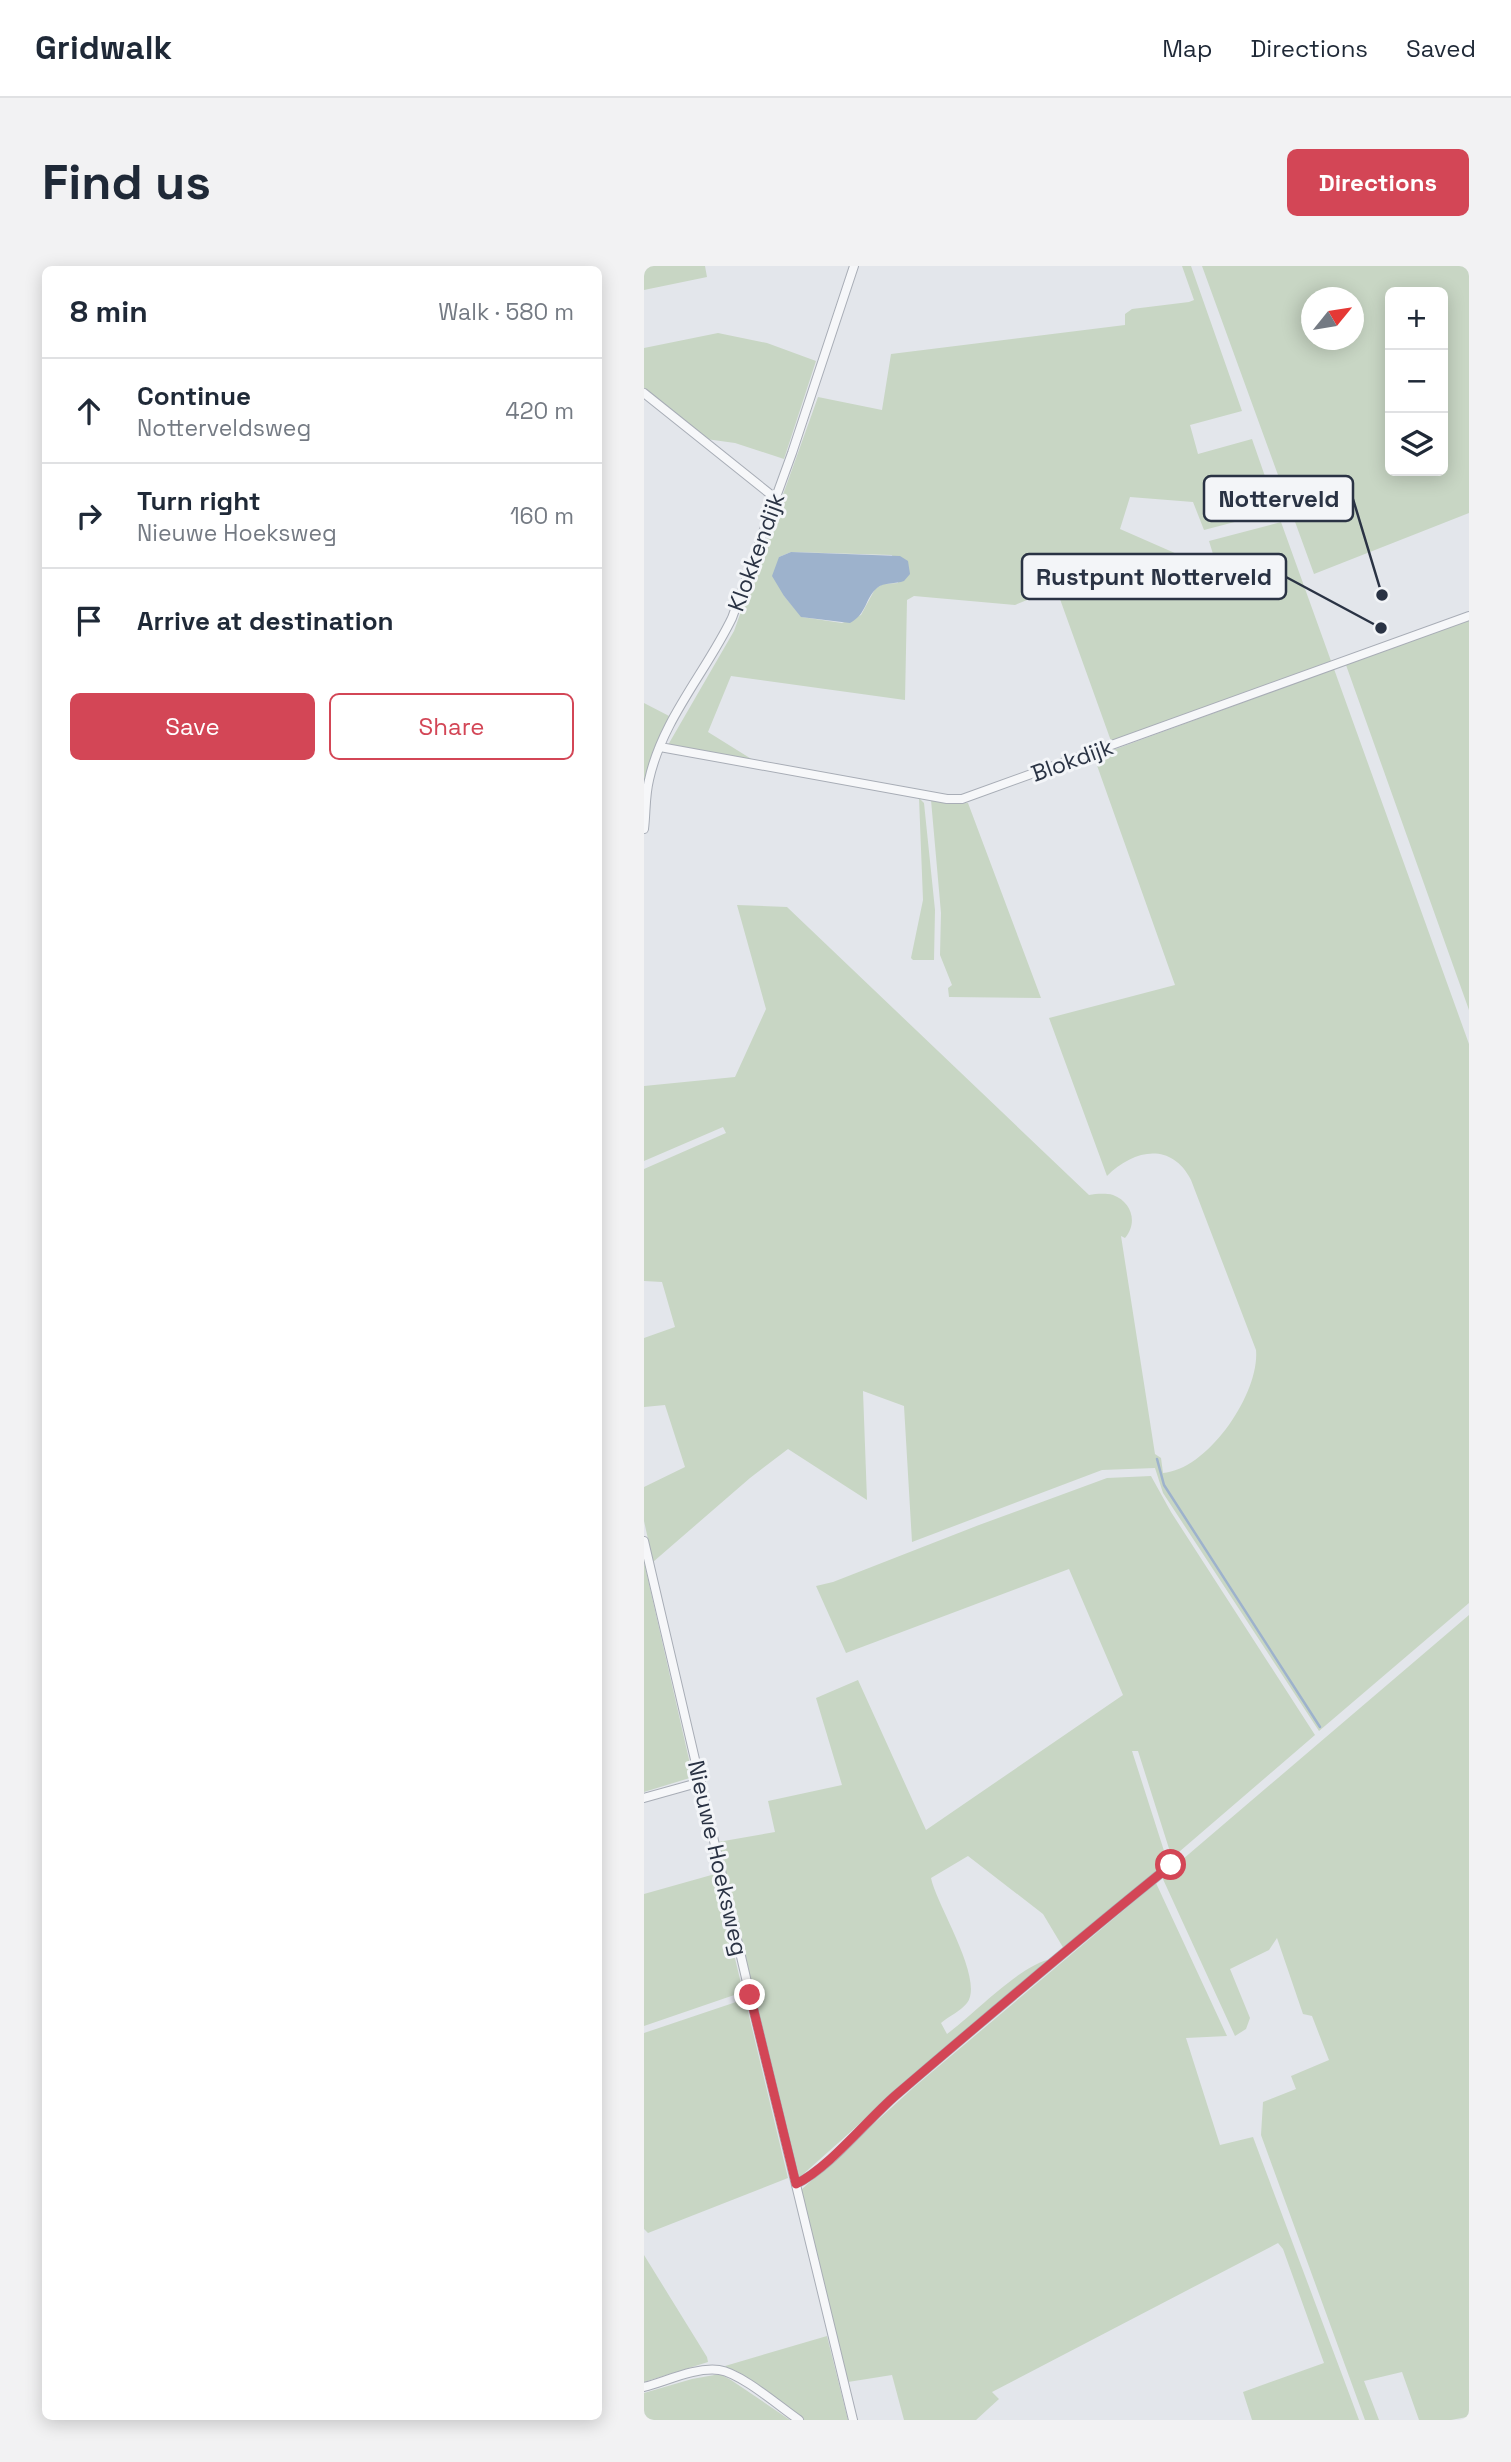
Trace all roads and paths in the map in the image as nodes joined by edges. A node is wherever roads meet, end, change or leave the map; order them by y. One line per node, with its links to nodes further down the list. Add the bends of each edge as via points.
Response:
1 (854, 266): 3 (street, Klokkendijk)
2 (644, 393): 3 (street)
3 (775, 498): 5 (street, Klokkendijk, via 732,618)
4 (1469, 616): 5 (street, Blokdijk, via 962,799)
5 (660, 747): 6 (street, Klokkendijk, via 649,780)
6 (644, 829)
7 (644, 1541): 8 (street, Nieuwe Hoeksweg)
8 (701, 1782): 9 (street); 11 (street, Nieuwe Hoeksweg)
9 (644, 1798)
10 (1171, 1865): 11 (street)
11 (796, 2184): 14 (street, Nieuwe Hoeksweg)
12 (644, 2387): 13 (street, via 721,2370 737,2376)
13 (799, 2420)
14 (853, 2420)

